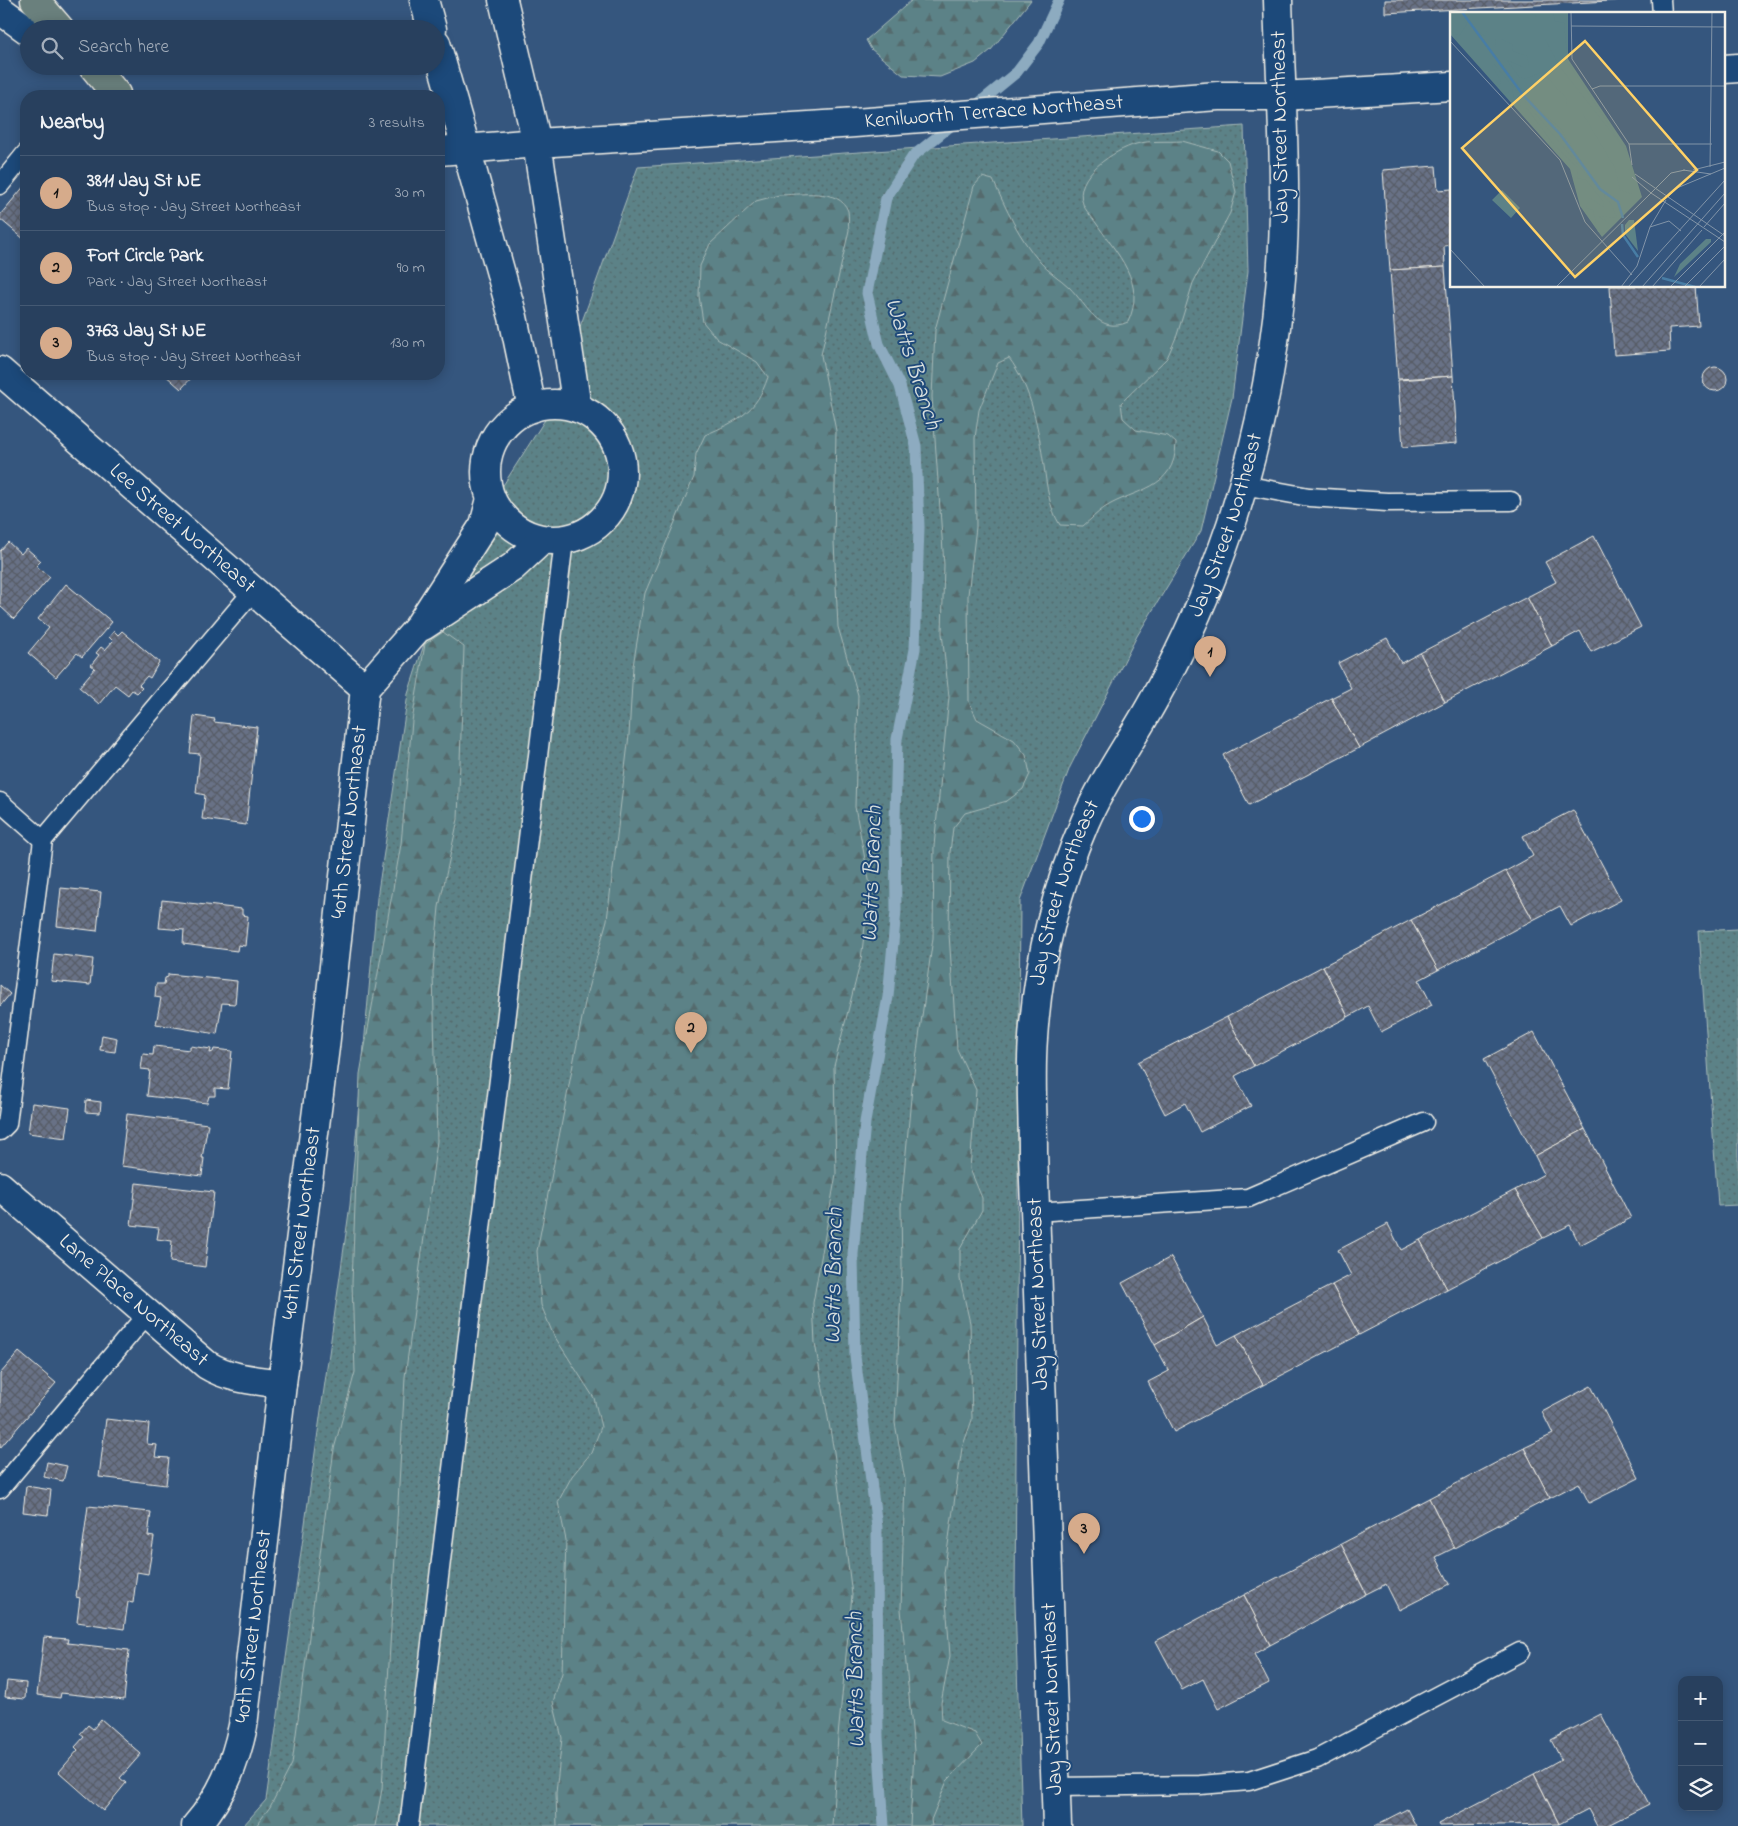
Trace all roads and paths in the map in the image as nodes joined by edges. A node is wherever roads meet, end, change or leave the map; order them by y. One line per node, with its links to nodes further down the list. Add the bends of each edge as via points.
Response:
1 (35, 0): 6 (highway)
2 (424, 0): 7 (street)
3 (503, 0): 16 (street)
4 (1278, 0): 15 (street, Jay Street Northeast)
5 (0, 10): 8 (street)
6 (52, 20)
7 (430, 20)
8 (20, 24)
9 (445, 74): 17 (street)
10 (90, 75): 13 (street)
11 (100, 75): 14 (highway)
12 (1450, 86): 15 (street, Kenilworth Terrace Northeast)
13 (111, 90)
14 (114, 90)
15 (1281, 96): 16 (street, Kenilworth Terrace Northeast, via 1218,96); 24 (street, Jay Street Northeast, via 1284,210 1279,299 1268,378)
16 (537, 143): 17 (street, Kenilworth Terrace Northeast); 23 (street)
17 (466, 148): 18 (street, Kenilworth Terrace Northeast); 22 (street, via 514,317)
18 (445, 150)
19 (20, 160): 20 (lane)
20 (0, 185)
21 (0, 371): 28 (street, Lee Street Northeast)
22 (532, 408): 23 (street, via 555,404); 25 (street, via 512,418 497,436 488,456 486,478)
23 (577, 408): 27 (street, via 597,419 612,437 621,457 622,480 616,502 603,520 585,534)
24 (1243, 485): 26 (lane, via 1308,497 1388,502); 36 (street, Jay Street Northeast, via 1198,613 1156,697 1086,818 1055,905 1044,950 1032,1041)
25 (491, 499): 27 (street, via 504,518 521,532); 29 (street, via 484,525)
26 (1510, 501)
27 (553, 540): 29 (street); 43 (lane)
28 (253, 591): 30 (street, Lee Street Northeast); 32 (lane)
29 (417, 629): 30 (street)
30 (365, 688): 38 (street, 40th Street Northeast, via 325,1047)
31 (0, 802): 32 (lane)
32 (43, 840): 34 (lane, via 7,1124)
33 (1424, 1122): 36 (lane, via 1248,1198)
34 (0, 1132)
35 (0, 1186): 37 (street, Lane Place Northeast)
36 (1036, 1212): 41 (street, Jay Street Northeast)
37 (147, 1314): 38 (street, Lane Place Northeast, via 217,1371 243,1380); 39 (lane)
38 (282, 1384): 42 (street, 40th Street Northeast, via 243,1726 231,1771 221,1793)
39 (0, 1490)
40 (1520, 1652): 41 (lane, via 1317,1759 1249,1781 1200,1786)
41 (1056, 1787): 44 (street, Jay Street Northeast)
42 (196, 1826)
43 (409, 1826)
44 (1057, 1826)

